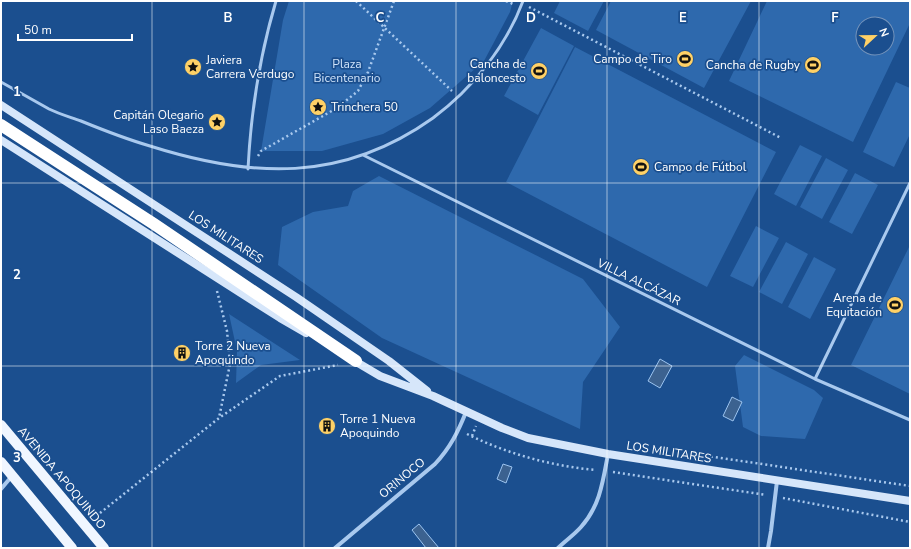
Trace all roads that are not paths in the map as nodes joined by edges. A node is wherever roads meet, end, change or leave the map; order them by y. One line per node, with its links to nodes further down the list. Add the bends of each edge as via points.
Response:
1 (276, 1): 8 (lane, via 253,100)
2 (523, 2): 7 (lane, via 513,24 488,63 458,97 402,138)
3 (1, 82): 8 (lane, via 50,109 121,137 184,157)
4 (1, 105): 12 (main road, LOS MILITARES, via 296,297 389,361)
5 (1, 125): 10 (highway, via 154,224)
6 (1, 140): 10 (main road, LOS MILITARES, via 280,318)
7 (363, 155): 8 (lane, via 318,166); 11 (lane, VILLA ALCÁZAR)
8 (248, 169)
9 (910, 183): 11 (lane)
10 (356, 361): 12 (main road, LOS MILITARES, via 380,376)
11 (815, 379): 14 (lane, VILLA ALCÁZAR)
12 (433, 396): 13 (main road, LOS MILITARES)
13 (466, 412): 16 (main road, LOS MILITARES, via 528,438); 24 (street, ORINOCO, via 459,430 435,464)
14 (910, 420)
15 (1, 425): 23 (main road, AVENIDA APOQUINDO)
16 (608, 454): 19 (main road, LOS MILITARES); 25 (street, via 600,494 592,512 580,528)
17 (1, 462): 18 (main road)
18 (13, 476): 20 (street); 22 (main road)
19 (777, 480): 21 (main road, LOS MILITARES); 26 (street)
20 (1, 489)
21 (910, 501)
22 (72, 548)
23 (104, 548)
24 (335, 548)
25 (558, 548)
26 (768, 548)

